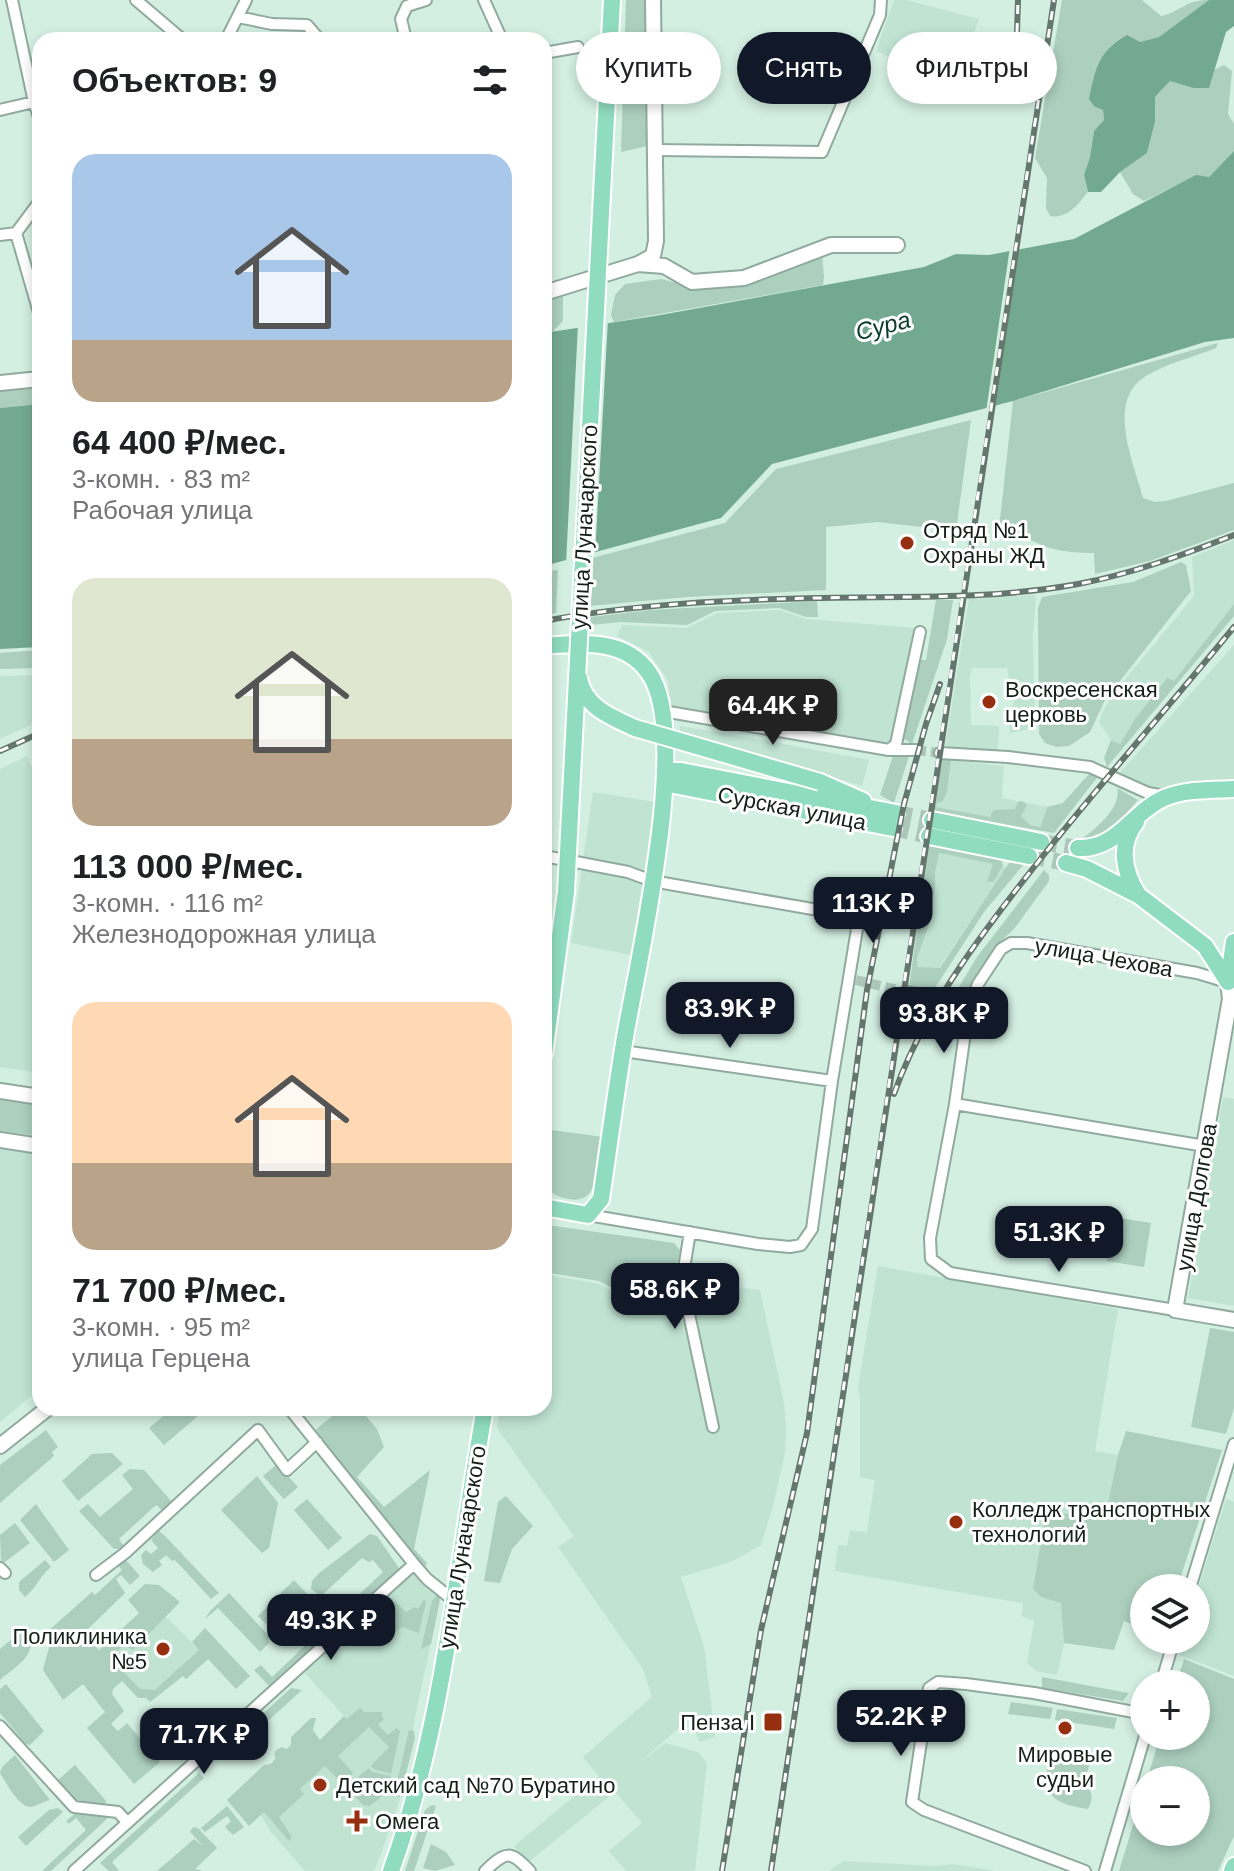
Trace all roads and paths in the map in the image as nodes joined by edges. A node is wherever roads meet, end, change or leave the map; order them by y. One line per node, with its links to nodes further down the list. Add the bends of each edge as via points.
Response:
1 (12, 0): 18 (street)
2 (136, 0): 11 (street)
3 (246, 0): 10 (street)
4 (426, 0): 9 (street)
5 (484, 0): 15 (street)
6 (612, 0): 33 (main road, улица Луначарского, bridge)
7 (653, 0): 21 (street)
8 (881, 0): 21 (street, via 822,152)
9 (406, 3): 14 (street)
10 (238, 17): 12 (street); 13 (street, via 307,25)
11 (174, 32)
12 (230, 32)
13 (313, 32)
14 (404, 32)
15 (498, 32)
16 (576, 47): 17 (street)
17 (552, 52)
18 (32, 93)
19 (32, 102): 20 (street)
20 (0, 110)
21 (655, 150): 26 (street, via 656,241 653,256)
22 (32, 212): 23 (street)
23 (16, 233): 24 (street); 27 (street)
24 (0, 235)
25 (897, 245): 26 (street, via 831,245 744,278 692,282 664,266)
26 (638, 264): 28 (street)
27 (32, 288)
28 (552, 291)
29 (32, 380): 30 (street)
30 (0, 383)
31 (920, 632): 35 (street, via 896,744)
32 (552, 646): 34 (main road, via 618,647 650,674)
33 (577, 669): 43 (main road, bridge, via 581,688 606,715 820,782); 57 (main road, улица Луначарского, bridge, via 566,892)
34 (663, 711): 35 (street); 38 (main road, via 665,757)
35 (889, 750): 36 (street)
36 (916, 750)
37 (940, 753): 41 (street, via 1100,769 1148,793)
38 (674, 774): 39 (main road, Сурская улица, via 674,785); 42 (main road); 43 (main road, Сурская улица)
39 (692, 788): 42 (main road, Сурская улица, via 673,795); 43 (main road, Сурская улица, via 894,821)
40 (1234, 789): 41 (main road)
41 (1167, 796): 44 (main road)
42 (663, 806): 50 (main road)
43 (878, 810)
44 (1142, 814): 46 (main road, via 1102,845); 51 (main road, via 1131,828 1124,863)
45 (1041, 842): 47 (main road, via 931,828)
46 (1078, 848)
47 (1029, 856)
48 (552, 858): 50 (street)
49 (1066, 863): 51 (main road)
50 (652, 881): 62 (main road); 63 (street, via 851,918 857,940)
51 (1138, 895): 54 (main road)
52 (1234, 935): 54 (main road, via 1224,946)
53 (1234, 942): 56 (main road, улица Долгова)
54 (1208, 950): 55 (street, улица Чехова, via 1206,969); 56 (main road)
55 (1197, 973): 56 (street, улица Чехова); 61 (street, улица Чехова, via 1011,943 1001,949 978,984)
56 (1231, 984): 69 (street, улица Долгова)
57 (552, 987)
58 (906, 992): 59 (street)
59 (933, 997)
60 (948, 1003): 61 (street)
61 (968, 1011): 66 (street)
62 (623, 1051): 63 (street); 70 (main road)
63 (832, 1081): 74 (street, via 812,1229 801,1245)
64 (0, 1091): 65 (street)
65 (32, 1096)
66 (955, 1104): 69 (street); 75 (street, via 931,1259 950,1273)
67 (0, 1140): 68 (street)
68 (32, 1145)
69 (1205, 1146): 75 (street, улица Долгова)
70 (601, 1199): 72 (main road); 73 (street)
71 (552, 1208): 72 (main road)
72 (588, 1215): 73 (street)
73 (628, 1220): 74 (street)
74 (690, 1232): 80 (street, via 682,1281)
75 (1175, 1310): 76 (street)
76 (1234, 1320)
77 (38, 1416): 83 (street)
78 (296, 1416): 81 (street)
79 (484, 1416): 89 (main road, улица Луначарского)
80 (713, 1427)
81 (317, 1442): 86 (street); 88 (street, via 287,1470 258,1430)
82 (1234, 1444): 84 (street)
83 (0, 1446)
84 (1222, 1485): 85 (street); 87 (street)
85 (1233, 1490)
86 (414, 1564): 89 (street); 93 (street)
87 (1194, 1574)
88 (96, 1575)
89 (453, 1600): 95 (main road, улица Луначарского, via 417,1792)
90 (1130, 1711): 98 (street, via 1018,1691 931,1684 912,1802)
91 (0, 1726): 93 (street, via 74,1807 118,1812)
92 (1141, 1750): 99 (street)
93 (127, 1822): 94 (street)
94 (74, 1871)
95 (391, 1871)
96 (485, 1871): 97 (street, via 503,1856 516,1856)
97 (530, 1871)
98 (1085, 1871)
99 (1105, 1871)

